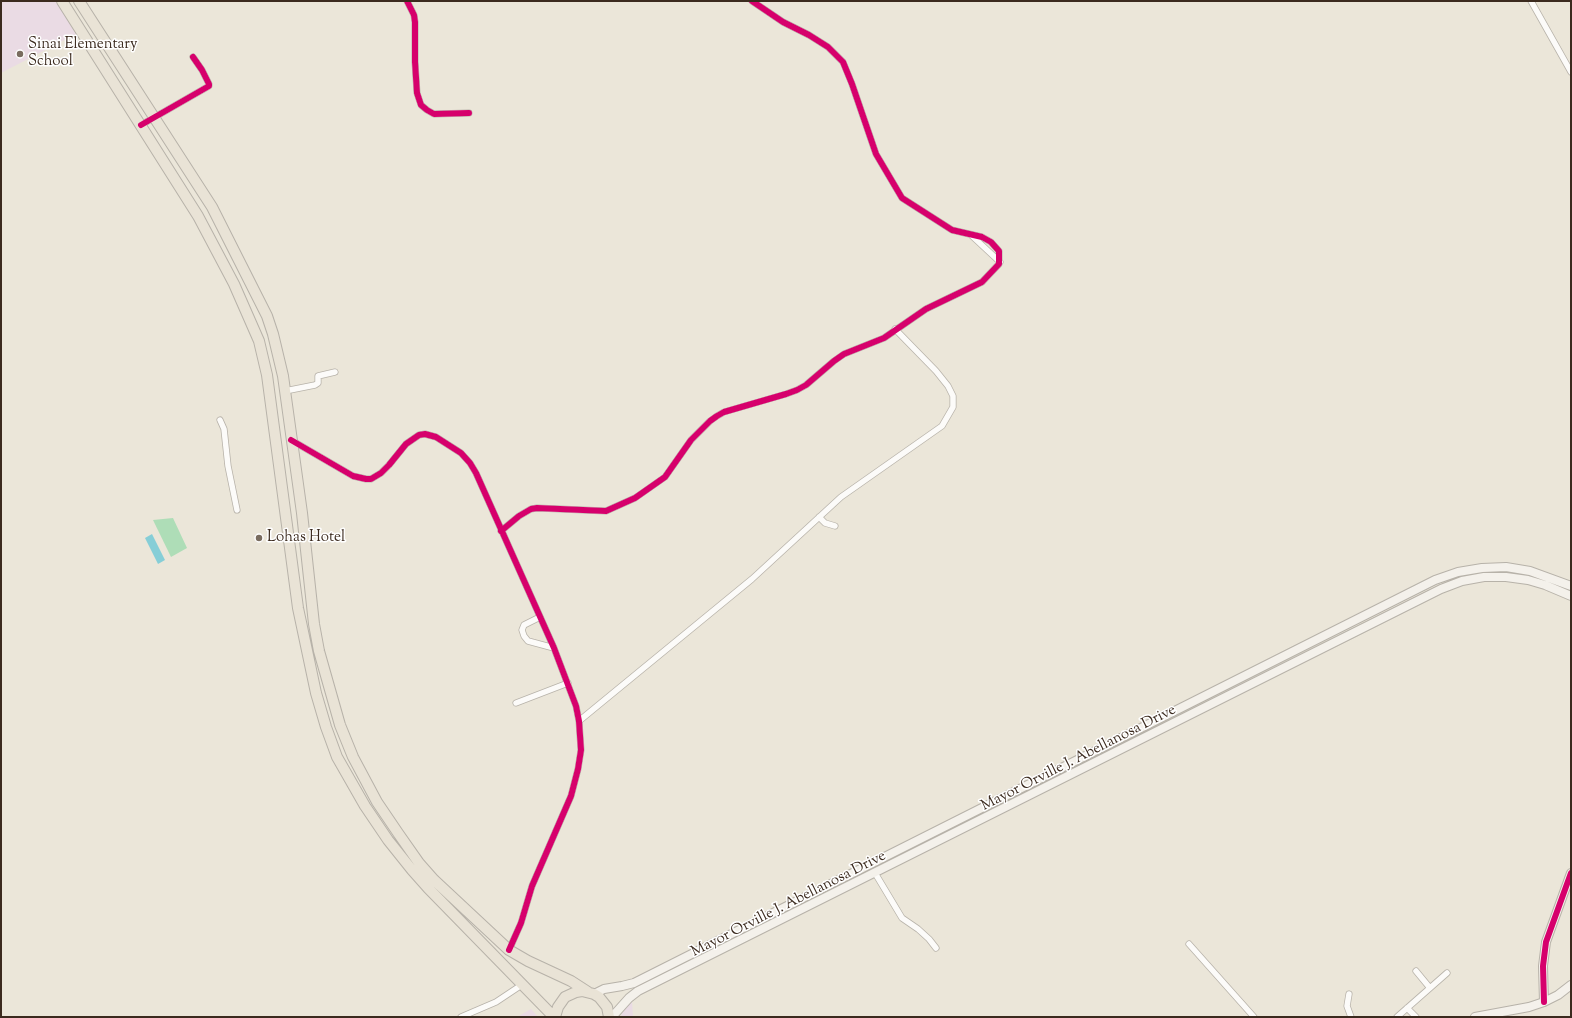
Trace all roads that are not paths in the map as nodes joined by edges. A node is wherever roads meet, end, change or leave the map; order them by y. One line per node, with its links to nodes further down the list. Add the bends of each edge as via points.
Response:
1 (62, 1): 10 (highway)
2 (79, 1): 9 (highway)
3 (407, 1): 8 (street, via 415,22 417,93 421,105 434,114)
4 (752, 1): 11 (street, via 783,22 819,41 843,62 876,154 900,196 952,230)
5 (1531, 1): 7 (street)
6 (193, 57): 9 (street, via 209,86)
7 (1571, 72)
8 (469, 113)
9 (155, 118): 10 (street); 14 (highway, via 218,217 267,316)
10 (141, 125): 15 (highway, via 203,225 234,284)
11 (971, 235): 12 (street); 12 (street, via 996,245)
12 (1000, 262): 13 (street, via 982,282 926,309)
13 (895, 329): 21 (street, via 948,386 953,396 953,407 942,426 855,487); 23 (street, via 884,338 838,358 797,390 717,416 691,440 665,477 635,498 606,511 537,508 519,516)
14 (273, 334): 15 (highway); 17 (highway)
15 (259, 341): 34 (highway, via 267,375 298,608 316,693 337,757 351,784)
16 (335, 372): 17 (street, via 318,376 316,385)
17 (285, 392): 19 (highway)
18 (220, 420): 20 (street, via 224,430)
19 (291, 440): 23 (street, via 353,476 371,479 381,473 413,438 426,434 436,437 461,453 470,463); 33 (highway, via 314,624 328,687 353,757 377,802)
20 (237, 510)
21 (819, 518): 22 (street); 32 (street, via 752,579)
22 (835, 526)
23 (501, 531): 28 (street)
24 (1530, 571): 25 (main road); 26 (main road, Mayor Orville J. Abellanosa Drive); 47 (main road, Mayor Orville J. Abellanosa Drive, via 1506,567 1482,568 1458,572 1435,580 634,983)
25 (1528, 580): 27 (main road, Mayor Orville J. Abellanosa Drive); 35 (main road, Mayor Orville J. Abellanosa Drive, via 1484,577 1440,589)
26 (1571, 586)
27 (1571, 596)
28 (540, 617): 29 (street); 29 (street, via 524,625 524,636 528,641)
29 (554, 648): 30 (street)
30 (568, 683): 31 (street); 32 (street)
31 (516, 703)
32 (580, 721): 41 (street, via 580,750 574,787 564,816 532,886 521,923)
33 (398, 833): 34 (highway); 37 (highway, via 434,880)
34 (388, 840): 38 (highway, via 428,888)
35 (875, 873): 40 (street, via 902,918 930,939); 53 (main road, Mayor Orville J. Abellanosa Drive, via 638,991)
36 (1571, 873): 49 (main road, via 1546,942 1543,966)
37 (480, 923): 38 (highway); 41 (highway)
38 (472, 933): 44 (highway)
39 (1189, 944): 54 (street)
40 (936, 948)
41 (509, 950): 47 (highway)
42 (1416, 971): 46 (street)
43 (1447, 973): 46 (street)
44 (523, 984): 51 (street, via 496,1002); 52 (highway)
45 (1571, 985): 49 (main road)
46 (1430, 988): 50 (street)
47 (591, 993): 52 (highway, via 576,992 565,997 558,1006); 53 (highway, via 604,1001)
48 (1349, 994): 55 (street, via 1347,1006)
49 (1544, 1002): 58 (main road)
50 (1407, 1008): 56 (street); 57 (street)
51 (461, 1017)
52 (555, 1017)
53 (611, 1017)
54 (1254, 1017)
55 (1351, 1017)
56 (1397, 1017)
57 (1416, 1017)
58 (1475, 1017)

